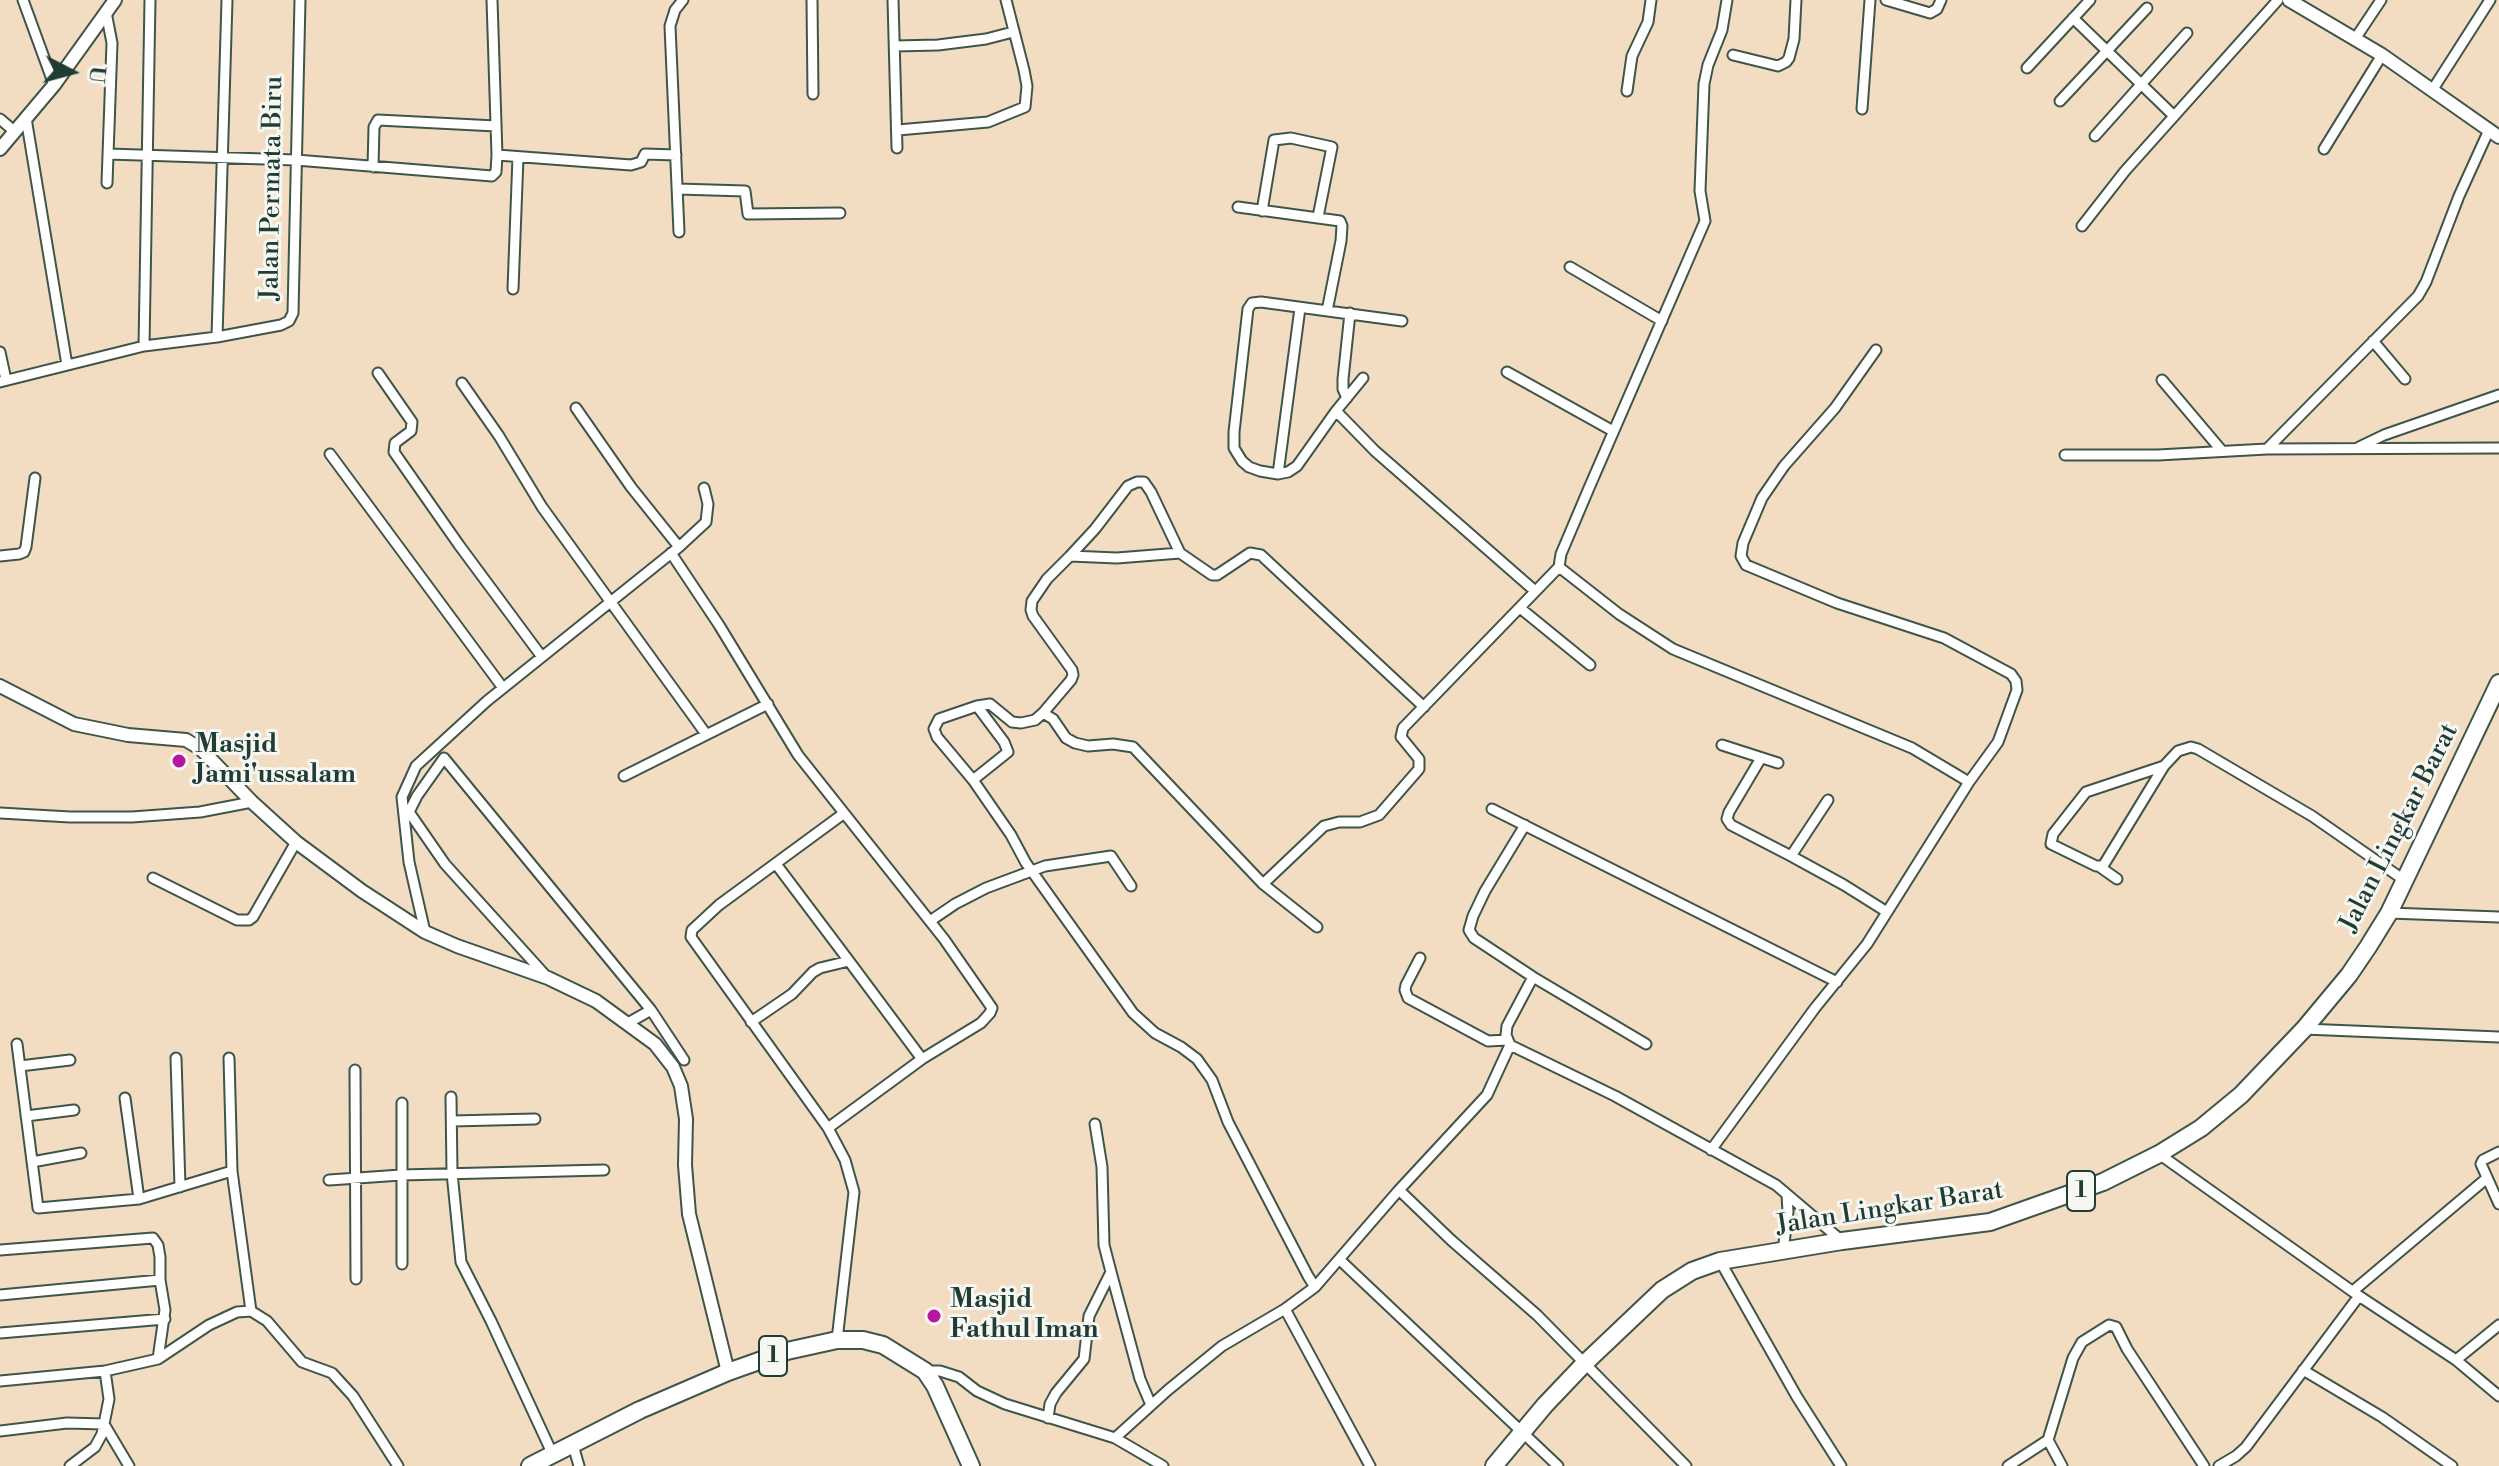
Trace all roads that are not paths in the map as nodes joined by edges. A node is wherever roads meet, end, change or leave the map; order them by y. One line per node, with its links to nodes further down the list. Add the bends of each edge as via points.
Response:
1 (23, 0): 34 (street)
2 (115, 0): 23 (street)
3 (150, 0): 54 (street)
4 (227, 0): 57 (street)
5 (300, 0): 59 (street, Jalan Permata Biru)
6 (492, 0): 43 (street)
7 (683, 0): 56 (street, via 670,26)
8 (812, 0): 37 (street)
9 (893, 0): 28 (street)
10 (1006, 0): 25 (street)
11 (1651, 0): 36 (street, via 1648,22 1632,56)
12 (1727, 0): 75 (street, via 1704,84 1700,191 1705,221)
13 (1796, 0): 30 (street, via 1794,39 1786,62 1778,66)
14 (1870, 0): 39 (street)
15 (1886, 0): 16 (street, via 1930,13)
16 (1941, 0)
17 (2090, 0): 24 (street)
18 (2278, 0): 40 (street)
19 (2289, 0): 27 (street)
20 (2381, 0): 27 (street)
21 (2490, 0): 35 (street)
22 (2147, 8): 29 (street)
23 (106, 12): 34 (street); 53 (street, via 112,43)
24 (2073, 18): 29 (street); 32 (street)
25 (1013, 32): 28 (street, via 938,45); 44 (street, via 1027,86 1025,107 988,122)
26 (2187, 33): 33 (street)
27 (2355, 39): 31 (street)
28 (895, 46): 44 (street)
29 (2106, 51): 33 (street); 38 (street)
30 (1733, 55)
31 (2382, 55): 35 (street); 52 (street)
32 (2027, 68)
33 (2140, 83): 40 (street); 48 (street)
34 (54, 85): 41 (street)
35 (2433, 89): 46 (street)
36 (1627, 91)
37 (813, 94)
38 (2060, 101)
39 (1862, 109)
40 (2174, 116): 67 (street)
41 (26, 118): 45 (street); 81 (street)
42 (0, 119): 45 (street)
43 (496, 126): 55 (street); 60 (street, via 378,120)
44 (898, 130): 50 (street)
45 (14, 131): 51 (street)
46 (2494, 133): 77 (street, via 2459,196 2418,296)
47 (1335, 136): 49 (street)
48 (2095, 136)
49 (1332, 147): 64 (street, via 1291,138 1274,140); 66 (street)
50 (897, 148)
51 (0, 149)
52 (2324, 149)
53 (108, 154): 54 (street); 61 (street)
54 (149, 155): 57 (street); 78 (street)
55 (497, 155): 58 (street); 60 (street, via 492,176)
56 (676, 155): 58 (street, via 645,154 631,165); 62 (street)
57 (223, 157): 59 (street); 76 (street)
58 (518, 157): 70 (street)
59 (296, 160): 60 (street); 76 (street, Jalan Permata Biru, via 293,313 281,325)
60 (373, 167)
61 (107, 183)
62 (678, 189): 65 (street, via 745,191 748,214); 68 (street)
63 (1238, 207): 64 (street)
64 (1262, 211): 66 (street)
65 (840, 213)
66 (1318, 217): 72 (street, via 1342,226)
67 (2082, 226)
68 (679, 232)
69 (1570, 267): 75 (street)
70 (513, 289)
71 (1300, 308): 72 (street); 100 (street); 100 (street, via 1261,302 1248,309 1234,448 1249,467)
72 (1327, 311): 73 (street)
73 (1350, 313): 74 (street); 90 (street, via 1343,379)
74 (1402, 321)
75 (1662, 321): 93 (street)
76 (217, 337): 78 (street, Jalan Permata Biru)
77 (2373, 341): 85 (street); 95 (street)
78 (144, 346): 81 (street, Jalan Permata Biru)
79 (1876, 350): 127 (street, via 1762,498 1741,556 1746,565 1837,603 1944,638 2011,674 2017,690 1998,742)
80 (0, 352): 87 (street)
81 (67, 365): 87 (street, Jalan Permata Biru)
82 (1507, 372): 93 (street)
83 (378, 373): 111 (street, via 412,422 394,452)
84 (1363, 378): 90 (street)
85 (2405, 379)
86 (2162, 380): 97 (street)
87 (3, 381)
88 (462, 383): 109 (street)
89 (2499, 395): 96 (street)
90 (1347, 398): 92 (street)
91 (576, 408): 103 (street)
92 (1336, 411): 100 (street, via 1297,466); 108 (street)
93 (1613, 431): 107 (street)
94 (2499, 448): 96 (street)
95 (2267, 449): 96 (street); 97 (street)
96 (2356, 449)
97 (2222, 451): 99 (street)
98 (330, 454): 115 (street)
99 (2065, 455)
100 (1278, 474)
101 (35, 478): 105 (street, via 24,552)
102 (704, 488): 103 (street, via 706,522)
103 (675, 550): 109 (street); 116 (street)
104 (1180, 553): 106 (street); 106 (street, via 1151,492 1144,482 1137,482); 118 (street, via 1212,575 1250,553 1261,555)
105 (0, 556)
106 (1070, 556): 119 (street, via 1032,601 1033,616 1072,670 1071,680)
107 (1559, 567): 108 (street); 127 (street, via 1673,649 1912,748)
108 (1535, 591): 110 (street)
109 (611, 603): 111 (street); 120 (street)
110 (1520, 608): 112 (street); 118 (street)
111 (542, 657): 115 (street)
112 (1590, 665)
113 (2499, 683): 143 (highway, Jalan Lingkar Barat / 1)
114 (0, 686): 130 (street, via 74,724 186,740)
115 (503, 688): 128 (street, via 416,766)
116 (768, 704): 120 (street); 134 (street)
117 (977, 706): 119 (street, via 990,704 1021,723); 126 (street, via 1008,752); 126 (street, via 945,715 934,729)
118 (1424, 707): 144 (street, via 1401,732 1419,759 1419,769 1379,815 1324,826)
119 (1043, 713): 144 (street, via 1075,743 1133,747)
120 (706, 734): 125 (street)
121 (1722, 745): 122 (street)
122 (1761, 758): 123 (street); 137 (street, via 1727,819)
123 (1778, 763)
124 (2164, 766): 139 (street); 139 (street, via 2086,792 2053,834 2051,844); 143 (street, via 2178,751 2198,749 2312,816)
125 (624, 776)
126 (973, 780): 140 (street)
127 (1969, 782): 146 (street)
128 (402, 797): 132 (street); 151 (street, via 409,862)
129 (1828, 800): 137 (street)
130 (252, 802): 133 (street, via 132,817); 136 (street)
131 (1492, 809): 135 (street)
132 (409, 812): 155 (street, via 445,864); 157 (street, via 444,758)
133 (0, 813)
134 (843, 814): 138 (street); 149 (street)
135 (1525, 825): 154 (street, via 1485,891 1469,930); 156 (street)
136 (296, 842): 141 (street, via 253,917 243,922); 151 (street)
137 (1791, 856): 146 (street)
138 (776, 864): 153 (street); 158 (street, via 692,930 695,944)
139 (2100, 867): 142 (street)
140 (1032, 870): 145 (street, via 1111,856); 149 (street, via 986,888); 207 (street, via 1133,1013 1197,1059 1212,1080 1228,1122)
141 (153, 878)
142 (2117, 879)
143 (2404, 880): 147 (highway, Jalan Lingkar Barat / 1)
144 (1263, 884): 150 (street)
145 (1131, 886)
146 (1887, 912): 156 (street)
147 (2389, 913): 148 (street); 160 (highway, Jalan Lingkar Barat / 1, via 2349,975)
148 (2499, 917)
149 (930, 921): 167 (street, via 992,1008 981,1023)
150 (1317, 927)
151 (425, 932): 155 (street)
152 (1420, 958): 162 (street, via 1406,985 1408,998 1488,1041)
153 (849, 961): 158 (street, via 813,972); 167 (street)
154 (1533, 977): 162 (street, via 1507,1026); 164 (street)
155 (548, 978): 159 (street)
156 (1837, 982): 181 (street)
157 (651, 1010): 159 (street); 169 (street)
158 (751, 1022): 180 (street)
159 (628, 1023): 222 (street, via 655,1044 681,1086 689,1214)
160 (2304, 1029): 161 (street); 184 (highway, Jalan Lingkar Barat / 1, via 2222,1112)
161 (2499, 1037)
162 (1509, 1043): 181 (street); 194 (street, via 1487,1095)
163 (17, 1044): 170 (street)
164 (1646, 1044)
165 (176, 1058): 193 (street)
166 (229, 1058): 187 (street)
167 (922, 1059): 180 (street)
168 (70, 1060): 170 (street)
169 (684, 1060)
170 (20, 1066): 176 (street)
171 (355, 1070): 190 (street)
172 (451, 1097): 178 (street)
173 (125, 1098): 196 (street)
174 (402, 1103): 189 (street)
175 (74, 1110): 176 (street)
176 (26, 1116): 185 (street)
177 (535, 1119): 178 (street)
178 (452, 1121): 188 (street)
179 (1095, 1124): 204 (street, via 1104,1245)
180 (828, 1128): 215 (street, via 854,1192)
181 (1711, 1150): 195 (street)
182 (2499, 1152): 191 (street, via 2482,1162)
183 (81, 1153): 185 (street)
184 (2159, 1154): 198 (highway, Jalan Lingkar Barat / 1, via 2103,1182 1998,1220); 208 (street)
185 (32, 1162): 196 (street, via 38,1208)
186 (604, 1170): 188 (street)
187 (232, 1171): 193 (street); 211 (street)
188 (452, 1173): 189 (street); 233 (street, via 461,1262)
189 (401, 1175): 190 (street); 203 (street)
190 (354, 1177): 192 (street); 205 (street)
191 (2487, 1178): 197 (street); 208 (street)
192 (329, 1180)
193 (180, 1187): 196 (street)
194 (1399, 1190): 201 (street); 218 (street)
195 (1787, 1195): 198 (street); 200 (street)
196 (139, 1199)
197 (2499, 1203)
198 (1842, 1241): 200 (highway, Jalan Lingkar Barat / 1)
199 (0, 1250): 206 (street, via 153,1238)
200 (1783, 1251): 202 (highway, Jalan Lingkar Barat / 1)
201 (1340, 1260): 207 (street); 229 (street)
202 (1720, 1261): 218 (highway, Jalan Lingkar Barat / 1, via 1662,1290); 245 (street)
203 (402, 1264)
204 (1111, 1272): 225 (street); 226 (street, via 1089,1316 1084,1359 1056,1393)
205 (356, 1279)
206 (160, 1280): 209 (street); 212 (street)
207 (1315, 1287): 210 (street)
208 (2356, 1294): 217 (street); 219 (street)
209 (0, 1295)
210 (1285, 1309): 225 (street, via 1222,1346); 241 (street)
211 (251, 1311): 216 (street, via 209,1325); 236 (street, via 267,1321 302,1362 332,1373)
212 (165, 1319): 214 (street); 216 (street)
213 (2499, 1325): 217 (street)
214 (0, 1333)
215 (837, 1340): 221 (highway, 1, via 883,1345); 222 (highway, 1)
216 (158, 1359): 220 (street)
217 (2456, 1360): 224 (street)
218 (1584, 1364): 229 (highway, Jalan Lingkar Barat / 1); 244 (street)
219 (2303, 1370): 249 (street, via 2244,1450); 250 (street)
220 (105, 1371): 223 (street); 227 (street, via 109,1399)
221 (925, 1371): 226 (street, via 959,1377 988,1397); 239 (highway, 1)
222 (728, 1372): 232 (highway, 1)
223 (0, 1381)
224 (2499, 1396)
225 (1151, 1405): 230 (street)
226 (1048, 1418): 230 (street)
227 (104, 1424): 228 (street); 234 (street, via 95,1447); 235 (street)
228 (0, 1431)
229 (1521, 1432): 242 (highway, Jalan Lingkar Barat / 1); 243 (street)
230 (1115, 1438): 240 (street)
231 (2048, 1440): 246 (street); 247 (street); 248 (street, via 2077,1350 2112,1325)
232 (573, 1445): 233 (highway, 1); 238 (street)
233 (553, 1455): 237 (highway, 1)
234 (70, 1466)
235 (129, 1466)
236 (398, 1466)
237 (530, 1466)
238 (579, 1466)
239 (971, 1466)
240 (1163, 1466)
241 (1370, 1466)
242 (1494, 1466)
243 (1558, 1466)
244 (1686, 1466)
245 (1841, 1466)
246 (2008, 1466)
247 (2062, 1466)
248 (2204, 1466)
249 (2219, 1466)
250 (2452, 1466)

